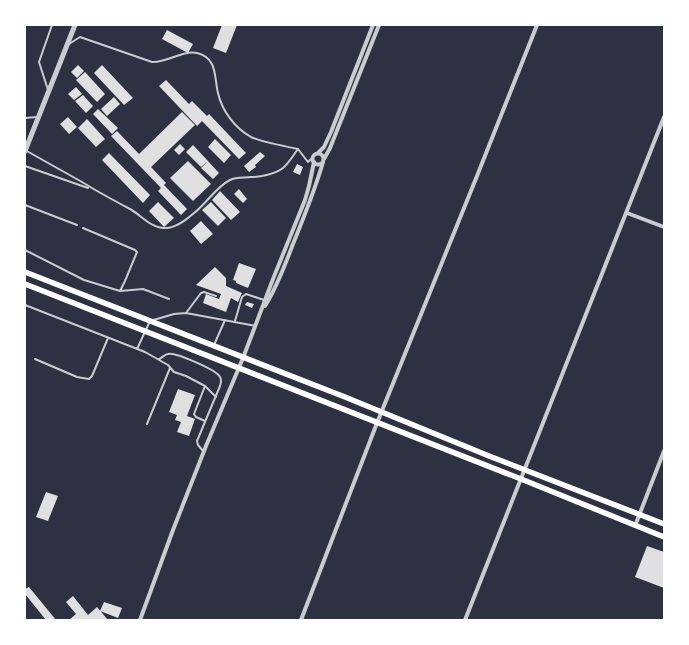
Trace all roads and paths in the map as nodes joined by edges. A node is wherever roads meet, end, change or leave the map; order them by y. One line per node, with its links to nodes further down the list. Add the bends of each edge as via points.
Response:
1 (52, 25): 9 (lane, via 39,62)
2 (75, 25): 6 (street)
3 (373, 25): 7 (street)
4 (379, 25): 8 (street)
5 (537, 25): 51 (street)
6 (67, 45): 9 (street); 13 (lane, via 80,37 152,62 192,53 204,56 213,65 218,94 225,112 238,127 252,137)
7 (365, 46): 8 (street); 15 (street, via 331,132)
8 (370, 49): 17 (street)
9 (48, 92): 10 (street)
10 (38, 117): 12 (lane); 14 (street)
11 (664, 117): 21 (street)
12 (25, 118)
13 (298, 149): 16 (lane, via 308,162); 19 (lane, via 284,168 258,177 230,180 195,212 171,228 158,227)
14 (25, 151): 19 (lane)
15 (318, 153): 16 (street); 17 (street, via 323,156)
16 (313, 160): 17 (street, via 320,164); 28 (street, via 305,200)
17 (323, 160): 28 (street, via 304,218)
18 (25, 166): 19 (lane)
19 (90, 188)
20 (25, 205): 22 (lane)
21 (627, 212): 23 (street); 57 (street)
22 (76, 225)
23 (664, 227)
24 (83, 228): 29 (lane, via 135,250)
25 (25, 250): 29 (lane, via 84,280)
26 (25, 272): 37 (main road)
27 (25, 284): 40 (main road)
28 (271, 290): 32 (street); 35 (street)
29 (120, 291): 31 (lane, via 143,289)
30 (216, 296): 34 (lane, via 200,293)
31 (169, 299)
32 (265, 300): 35 (street); 38 (lane, via 244,295)
33 (25, 305): 41 (lane)
34 (186, 312): 36 (lane); 37 (lane)
35 (261, 312): 39 (street)
36 (225, 320): 38 (lane); 42 (lane)
37 (150, 321): 40 (lane); 42 (main road)
38 (235, 321): 39 (lane)
39 (256, 326): 44 (street)
40 (146, 331): 43 (lane); 48 (main road)
41 (108, 338): 43 (lane); 45 (lane, via 89,379 77,377)
42 (214, 346): 44 (main road)
43 (138, 349): 46 (lane)
44 (243, 358): 48 (street); 51 (main road)
45 (35, 359)
46 (159, 359): 47 (lane); 50 (lane, via 168,354 174,355 216,373 222,380)
47 (170, 368): 49 (lane); 54 (lane)
48 (239, 368): 53 (main road); 55 (street)
49 (204, 386): 50 (lane); 52 (lane, via 194,414)
50 (216, 397): 52 (lane)
51 (381, 413): 53 (street); 57 (main road)
52 (205, 421): 55 (lane, via 197,441)
53 (377, 423): 58 (main road); 64 (street)
54 (147, 424)
55 (204, 451): 63 (street)
56 (664, 451): 59 (street)
57 (524, 470): 58 (street); 59 (main road)
58 (520, 479): 61 (main road); 65 (street)
59 (639, 514): 60 (main road); 61 (street)
60 (664, 524)
61 (635, 526): 62 (main road)
62 (664, 537)
63 (140, 620)
64 (301, 620)
65 (464, 620)

